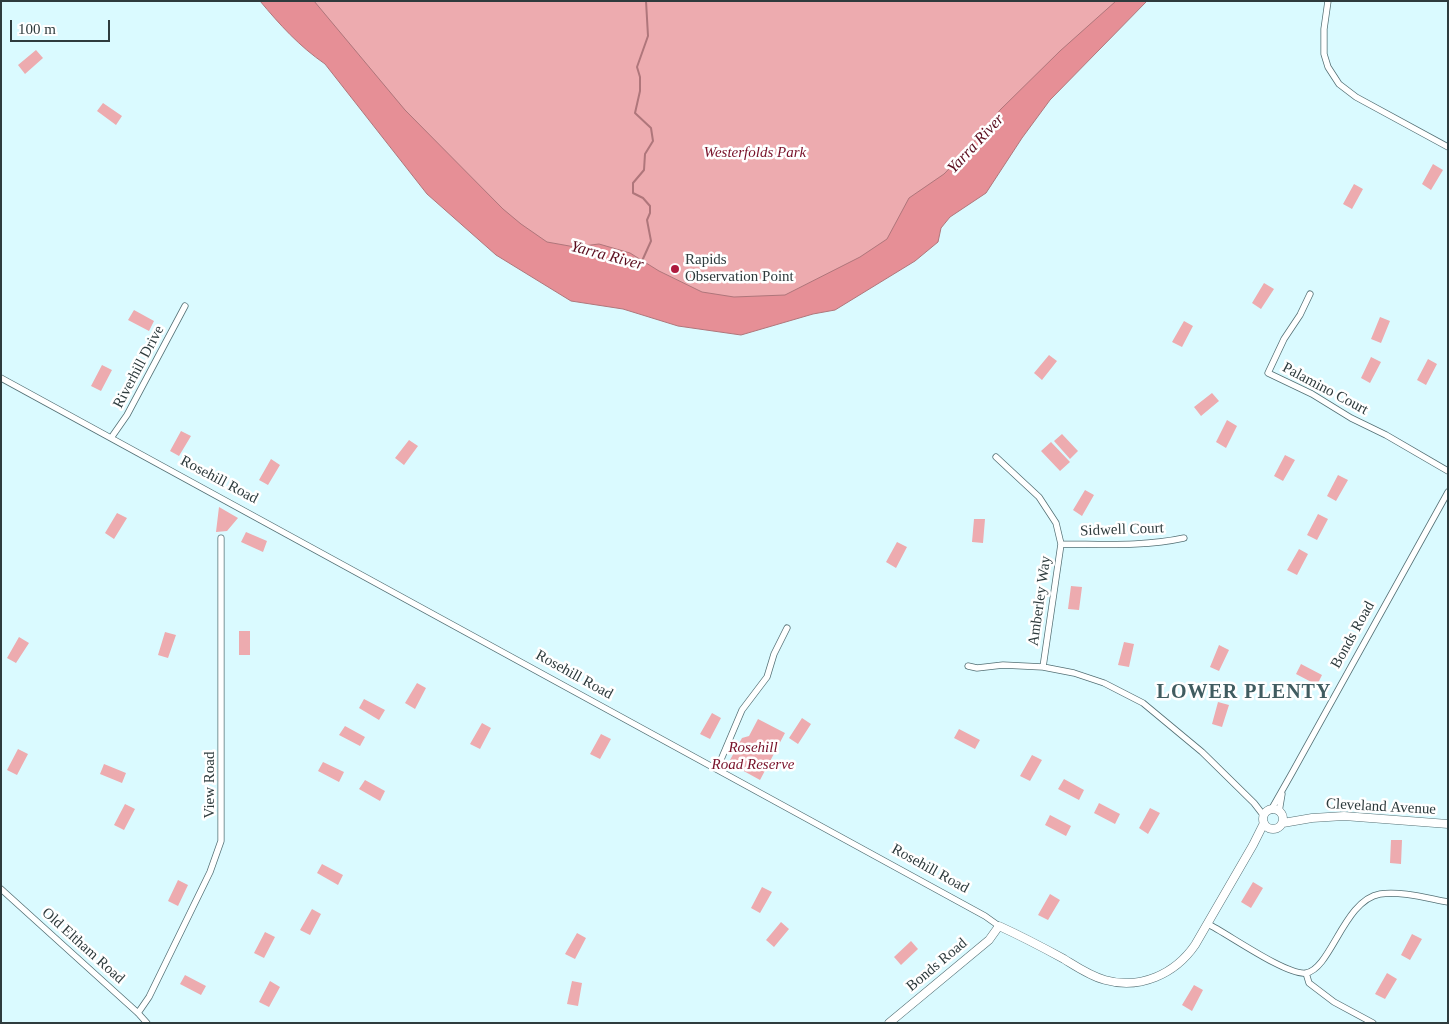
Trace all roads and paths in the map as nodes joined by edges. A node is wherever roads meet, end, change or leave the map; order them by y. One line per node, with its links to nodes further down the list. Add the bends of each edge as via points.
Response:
1 (1328, 1): 2 (street, via 1324,41 1326,61 1339,84 1356,97)
2 (1448, 147)
3 (1310, 294): 8 (street, Palamino Court, via 1268,373 1312,394)
4 (185, 306): 6 (street, Riverhill Drive, via 127,415)
5 (1, 378): 6 (street, Rosehill Road)
6 (111, 438): 16 (street, Rosehill Road)
7 (996, 457): 12 (street, Amberley Way, via 1038,497 1056,523)
8 (1448, 471)
9 (1448, 492): 17 (street, Bonds Road)
10 (222, 538): 27 (street, View Road, via 221,841 210,872 149,997)
11 (1184, 538): 12 (street, Sidwell Court, via 1141,544)
12 (1061, 544): 15 (street, Amberley Way)
13 (786, 628): 16 (street, via 767,677 742,710)
14 (968, 666): 15 (street)
15 (1043, 667): 19 (street, Amberley Way, via 1104,683 1143,703 1202,752)
16 (717, 769): 24 (street, Rosehill Road)
17 (1282, 792): 18 (street, Bonds Road); 19 (street, Bonds Road)
18 (1282, 816): 19 (street, Cleveland Avenue); 19 (street, via 1276,829); 20 (street, Cleveland Avenue, via 1344,816)
19 (1267, 818): 23 (street, Bonds Road)
20 (1448, 824)
21 (1, 888): 27 (street, Old Eltham Road)
22 (1448, 902): 25 (street, via 1396,894 1378,894 1367,899 1358,905 1320,962)
23 (1208, 924): 25 (street, via 1289,970); 26 (street, Bonds Road, via 1180,964 1161,975)
24 (999, 926): 26 (street, Rosehill Road, via 1096,977 1116,982); 29 (street, Bonds Road, via 984,945)
25 (1306, 973): 30 (street, via 1310,983 1334,1002)
26 (1138, 981)
27 (138, 1013): 28 (street, Old Eltham Road)
28 (147, 1023)
29 (890, 1023)
30 (1373, 1023)

